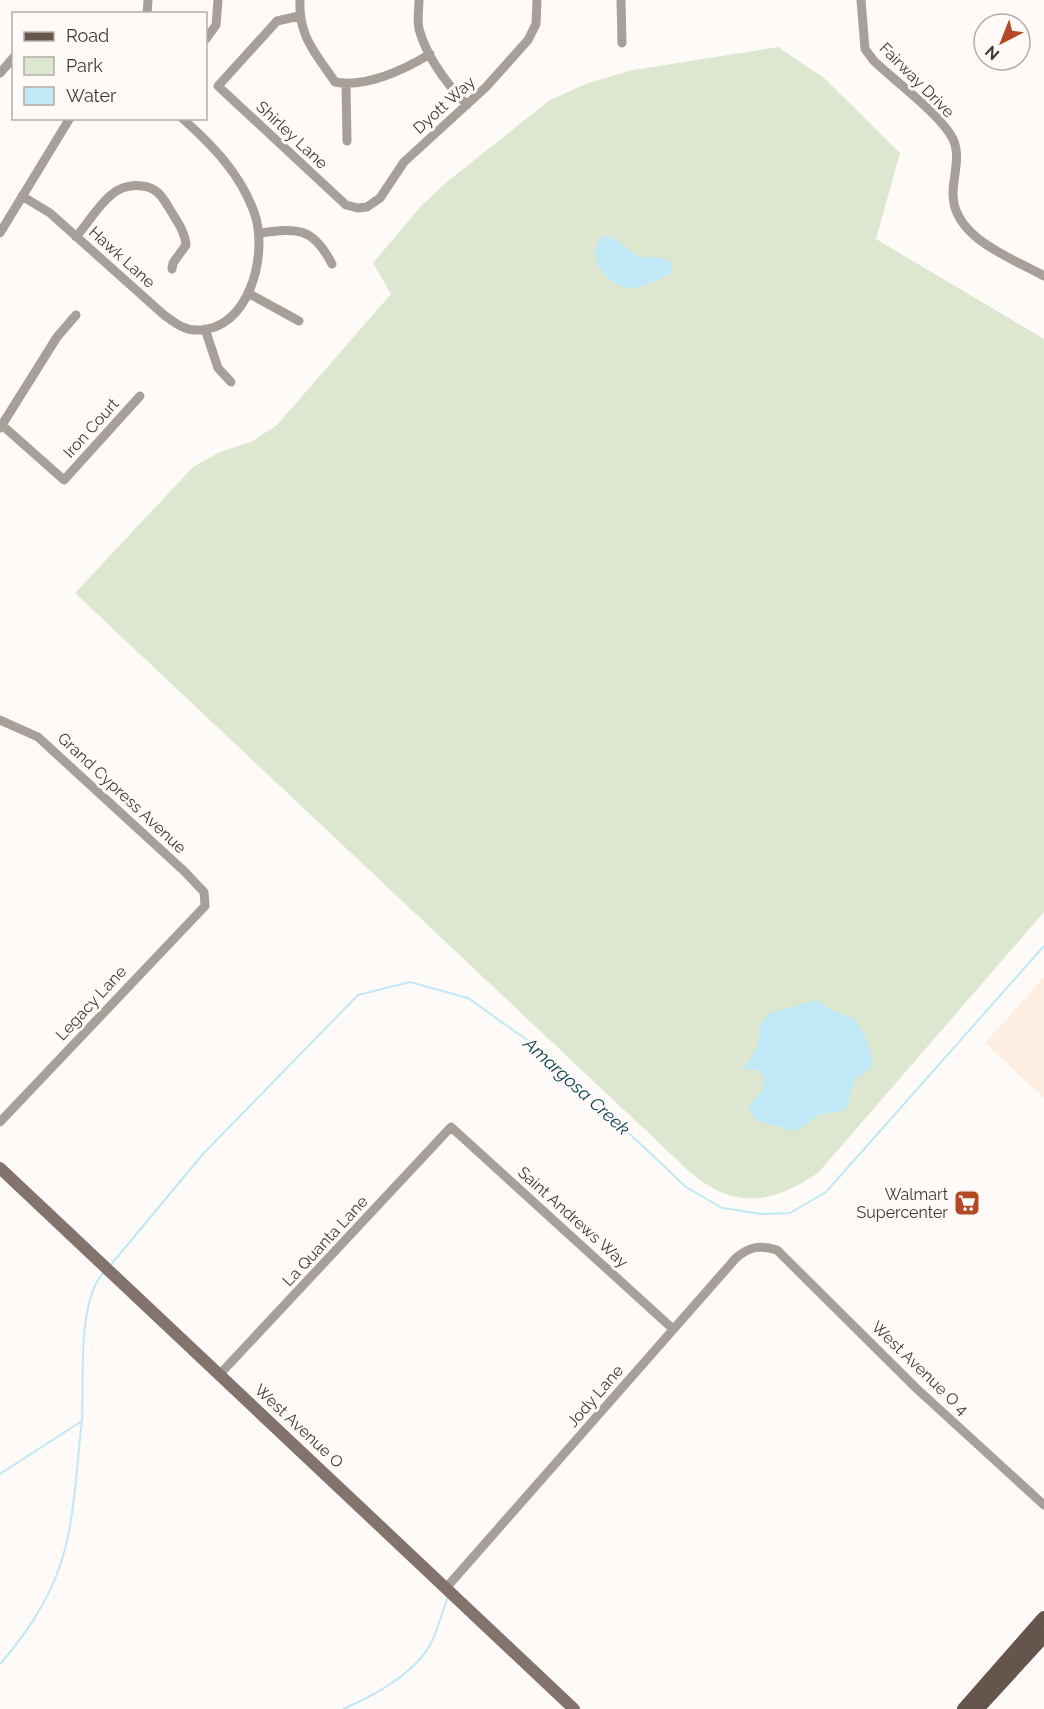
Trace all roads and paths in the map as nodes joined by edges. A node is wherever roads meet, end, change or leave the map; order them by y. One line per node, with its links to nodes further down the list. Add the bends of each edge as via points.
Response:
1 (218, 0): 8 (street, via 216,25)
2 (300, 0): 7 (street)
3 (419, 0): 10 (street, via 419,27)
4 (537, 0): 14 (street, Dyott Way, via 536,24 528,40)
5 (621, 0): 9 (street)
6 (861, 0): 25 (street, Fairway Drive, via 865,49 953,140 957,153 955,211 964,225 978,238)
7 (299, 16): 13 (street, via 308,42 335,82); 19 (street, Shirley Lane, via 277,21 218,86)
8 (207, 38)
9 (622, 43)
10 (430, 54): 13 (street, via 410,66); 14 (street, via 448,86)
11 (12, 59): 12 (street)
12 (0, 73)
13 (346, 84): 17 (street)
14 (467, 105): 19 (street, Dyott Way, via 404,162 380,198 368,207)
15 (69, 120): 18 (street)
16 (184, 120): 21 (street, via 228,164 254,211)
17 (347, 141)
18 (22, 196): 20 (street); 22 (street, Hawk Lane, via 50,213)
19 (346, 205)
20 (0, 232)
21 (260, 233): 23 (street, via 291,229 308,233 324,248); 26 (street, via 261,253)
22 (76, 237): 24 (street, via 117,188 145,186 162,196 185,237 186,245); 29 (street, Hawk Lane, via 164,315 181,327)
23 (332, 264)
24 (171, 269)
25 (1044, 276)
26 (248, 293): 28 (street); 29 (street, via 233,313)
27 (76, 315): 32 (street, via 57,337)
28 (299, 321)
29 (205, 329): 30 (street, via 218,368)
30 (231, 382)
31 (140, 396): 32 (street, Iron Court, via 64,480)
32 (1, 427)
33 (0, 720): 34 (street, Grand Cypress Avenue, via 43,741 184,871 204,892)
34 (205, 906): 35 (street, Legacy Lane)
35 (0, 1122)
36 (451, 1127): 39 (street, Saint Andrews Way); 40 (street, La Quanta Lane)
37 (0, 1168): 40 (main road, West Avenue O)
38 (777, 1250): 39 (street, Jody Lane, via 758,1246 745,1250); 41 (street, West Avenue O 4, via 916,1388)
39 (673, 1329): 42 (street, Jody Lane)
40 (220, 1374): 42 (main road, West Avenue O)
41 (1044, 1505)
42 (446, 1588): 45 (main road, West Avenue O)
43 (1044, 1618): 46 (main road)
44 (1044, 1636): 47 (main road)
45 (574, 1709)
46 (964, 1709)
47 (977, 1709)

